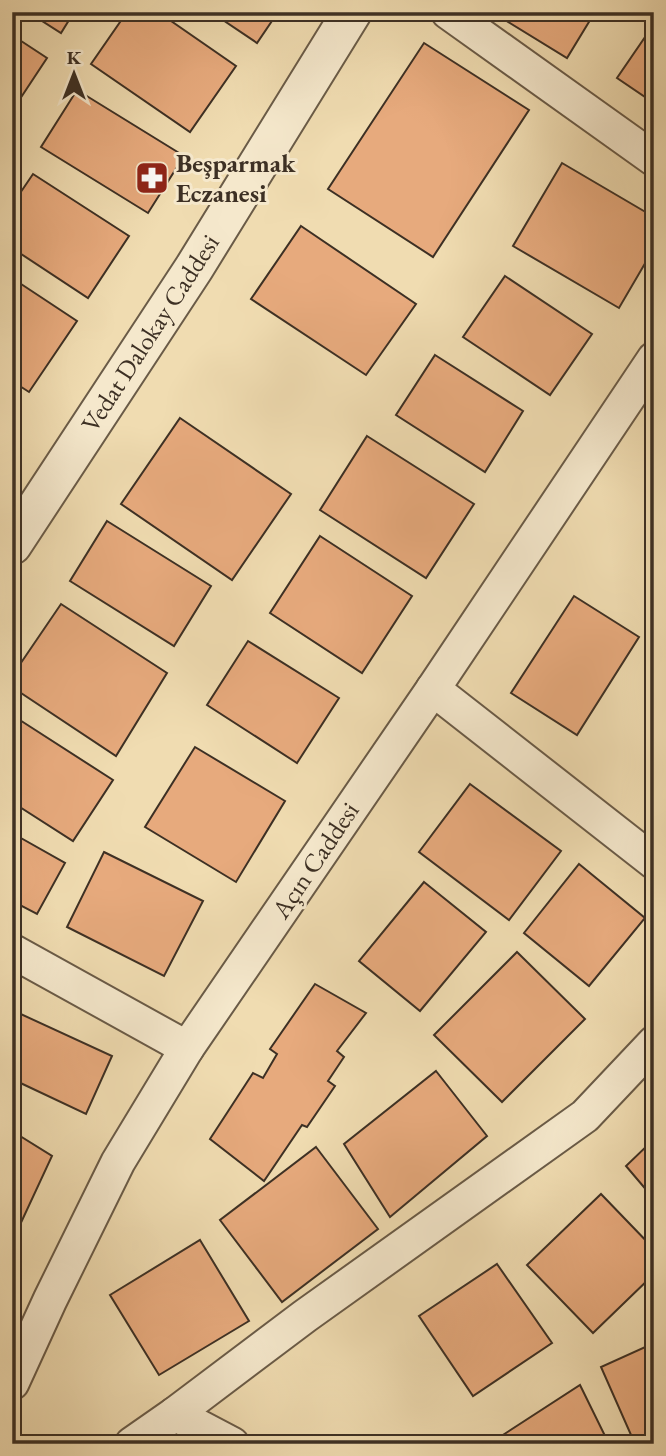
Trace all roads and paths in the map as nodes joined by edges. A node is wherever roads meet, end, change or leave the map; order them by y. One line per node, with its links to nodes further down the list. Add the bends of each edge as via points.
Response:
1 (352, 12): 5 (street, Vedat Dalokay Caddesi, via 194,268)
2 (448, 12): 3 (street)
3 (654, 159)
4 (654, 359): 6 (street, Açın Caddesi)
5 (12, 545)
6 (433, 689): 7 (street); 10 (street, Açın Caddesi)
7 (654, 862)
8 (12, 951): 10 (street)
9 (654, 1042): 12 (street, via 585,1115)
10 (187, 1048): 11 (street, Açın Caddesi, via 118,1162)
11 (12, 1382)
12 (175, 1414): 13 (street); 14 (street)
13 (132, 1444)
14 (232, 1444)

